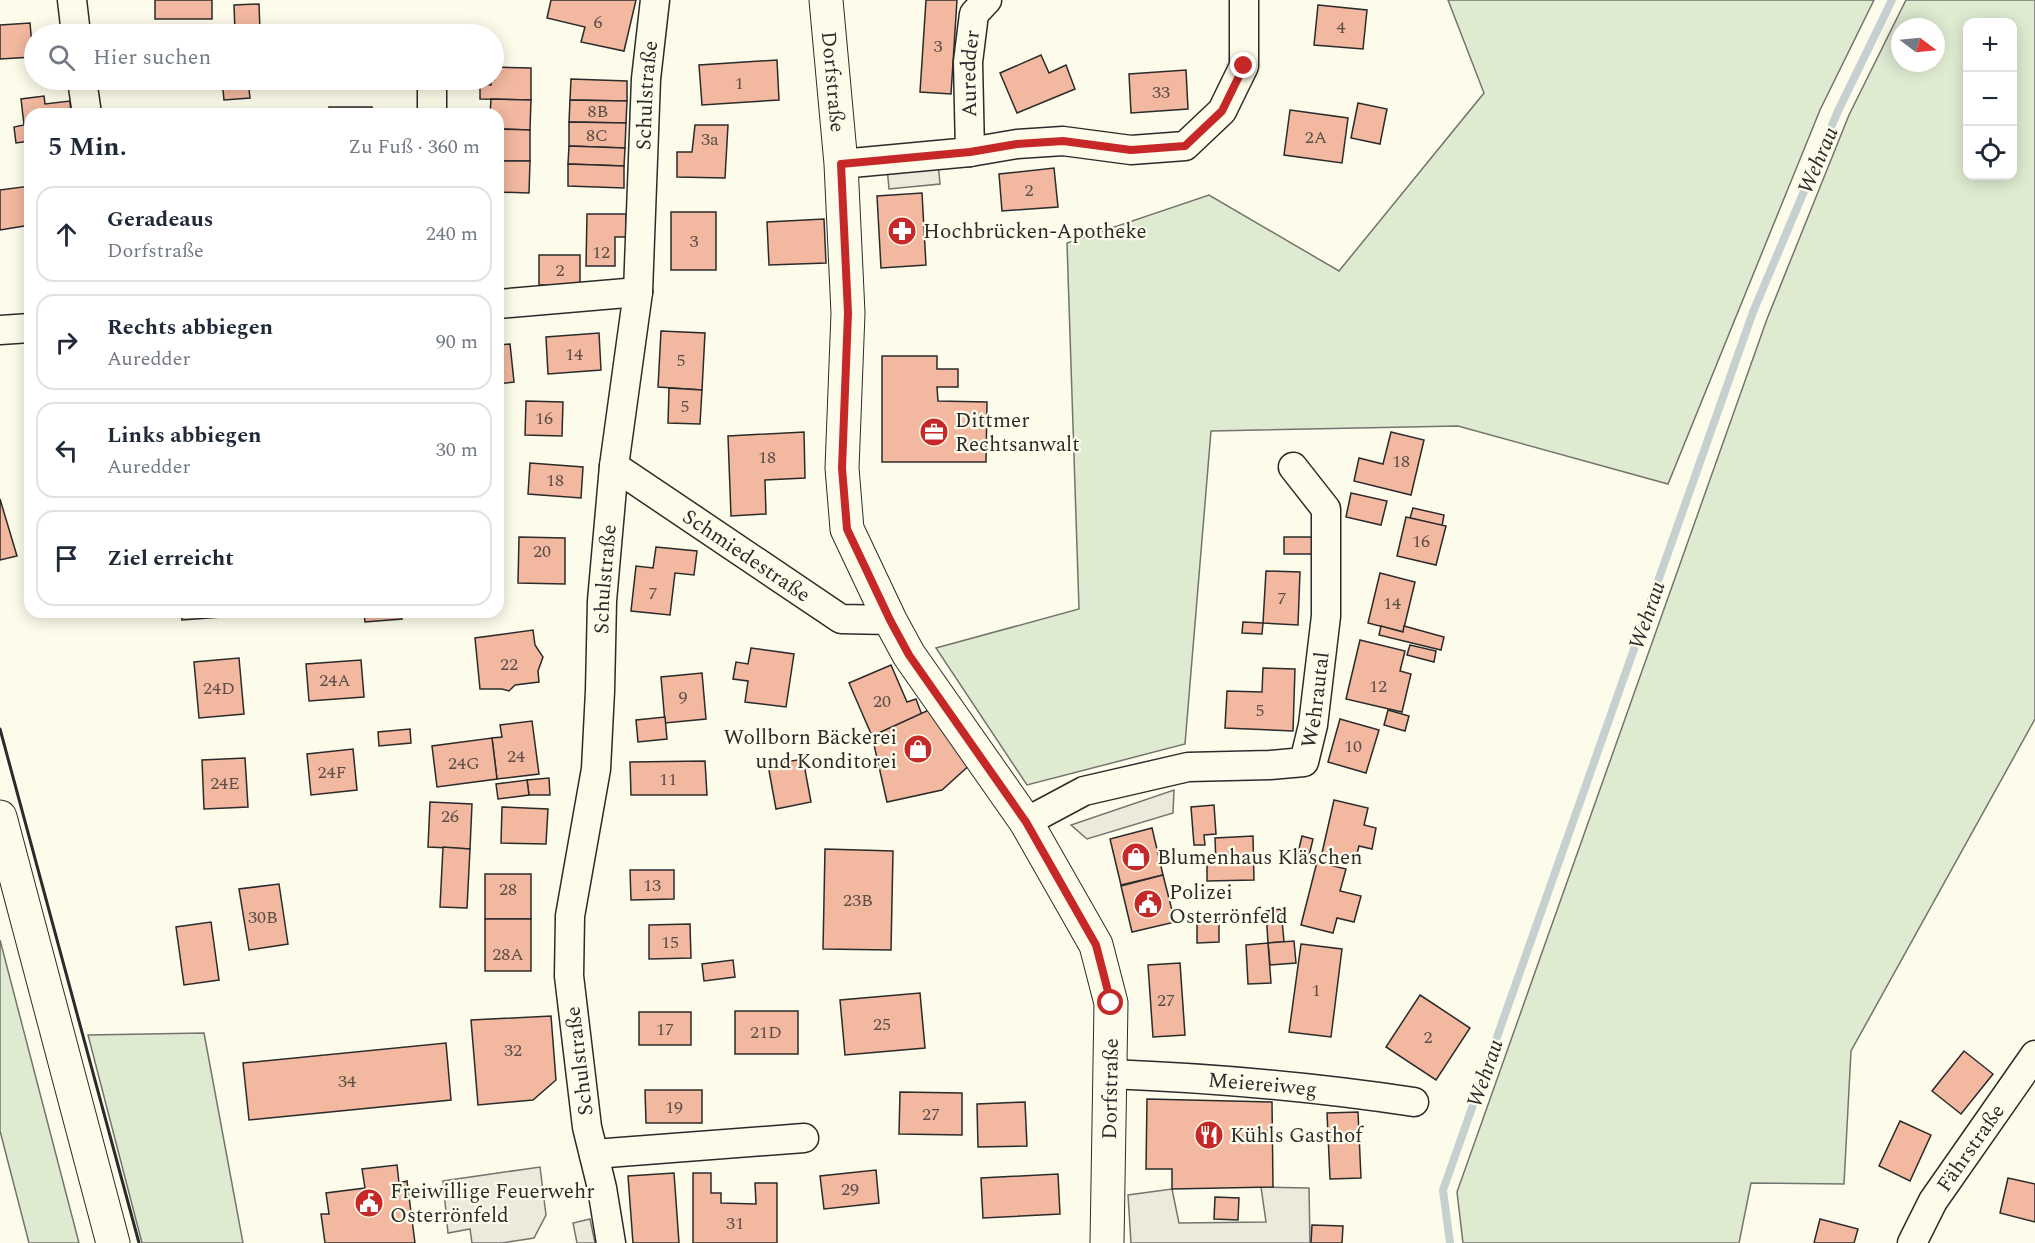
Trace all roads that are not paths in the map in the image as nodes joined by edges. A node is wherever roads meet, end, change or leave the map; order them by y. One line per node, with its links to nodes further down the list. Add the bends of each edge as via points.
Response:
1 (72, 0): 6 (street)
2 (655, 0): 13 (street, Schulstraße, via 646,79)
3 (826, 0): 12 (main road, Dorfstraße)
4 (987, 0): 11 (street, Auredder, via 974,14 968,62)
5 (1244, 0): 11 (street, via 1244,66 1222,111 1185,146 1131,150 1063,141)
6 (75, 24)
7 (83, 90): 9 (street)
8 (432, 90): 10 (street)
9 (86, 108)
10 (432, 108)
11 (970, 152): 12 (street)
12 (841, 164): 19 (main road, Dorfstraße, via 848,313 842,468 847,529)
13 (638, 292): 14 (street); 17 (street, Schulstraße)
14 (504, 303)
15 (24, 328): 16 (street)
16 (0, 330)
17 (614, 466): 19 (street, Schmiedestraße, via 841,619); 26 (street, Schulstraße, via 602,601 596,769 570,916 569,976 586,1127)
18 (1293, 467): 21 (street, Wehrautal, via 1326,510 1326,616 1313,725 1304,762 1188,767 1084,791)
19 (890, 620): 21 (main road, Dorfstraße, via 909,655)
20 (0, 818): 27 (main road)
21 (1026, 822): 23 (main road, Dorfstraße, via 1096,945 1111,1003)
22 (2035, 1055): 30 (street, Fährstraße, via 1933,1201)
23 (1110, 1074): 24 (street, Meiereiweg, via 1339,1090); 29 (main road, Dorfstraße)
24 (1414, 1102)
25 (804, 1138): 26 (street)
26 (594, 1154): 28 (street, Schulstraße)
27 (113, 1243)
28 (611, 1243)
29 (1107, 1243)
30 (1912, 1243)

